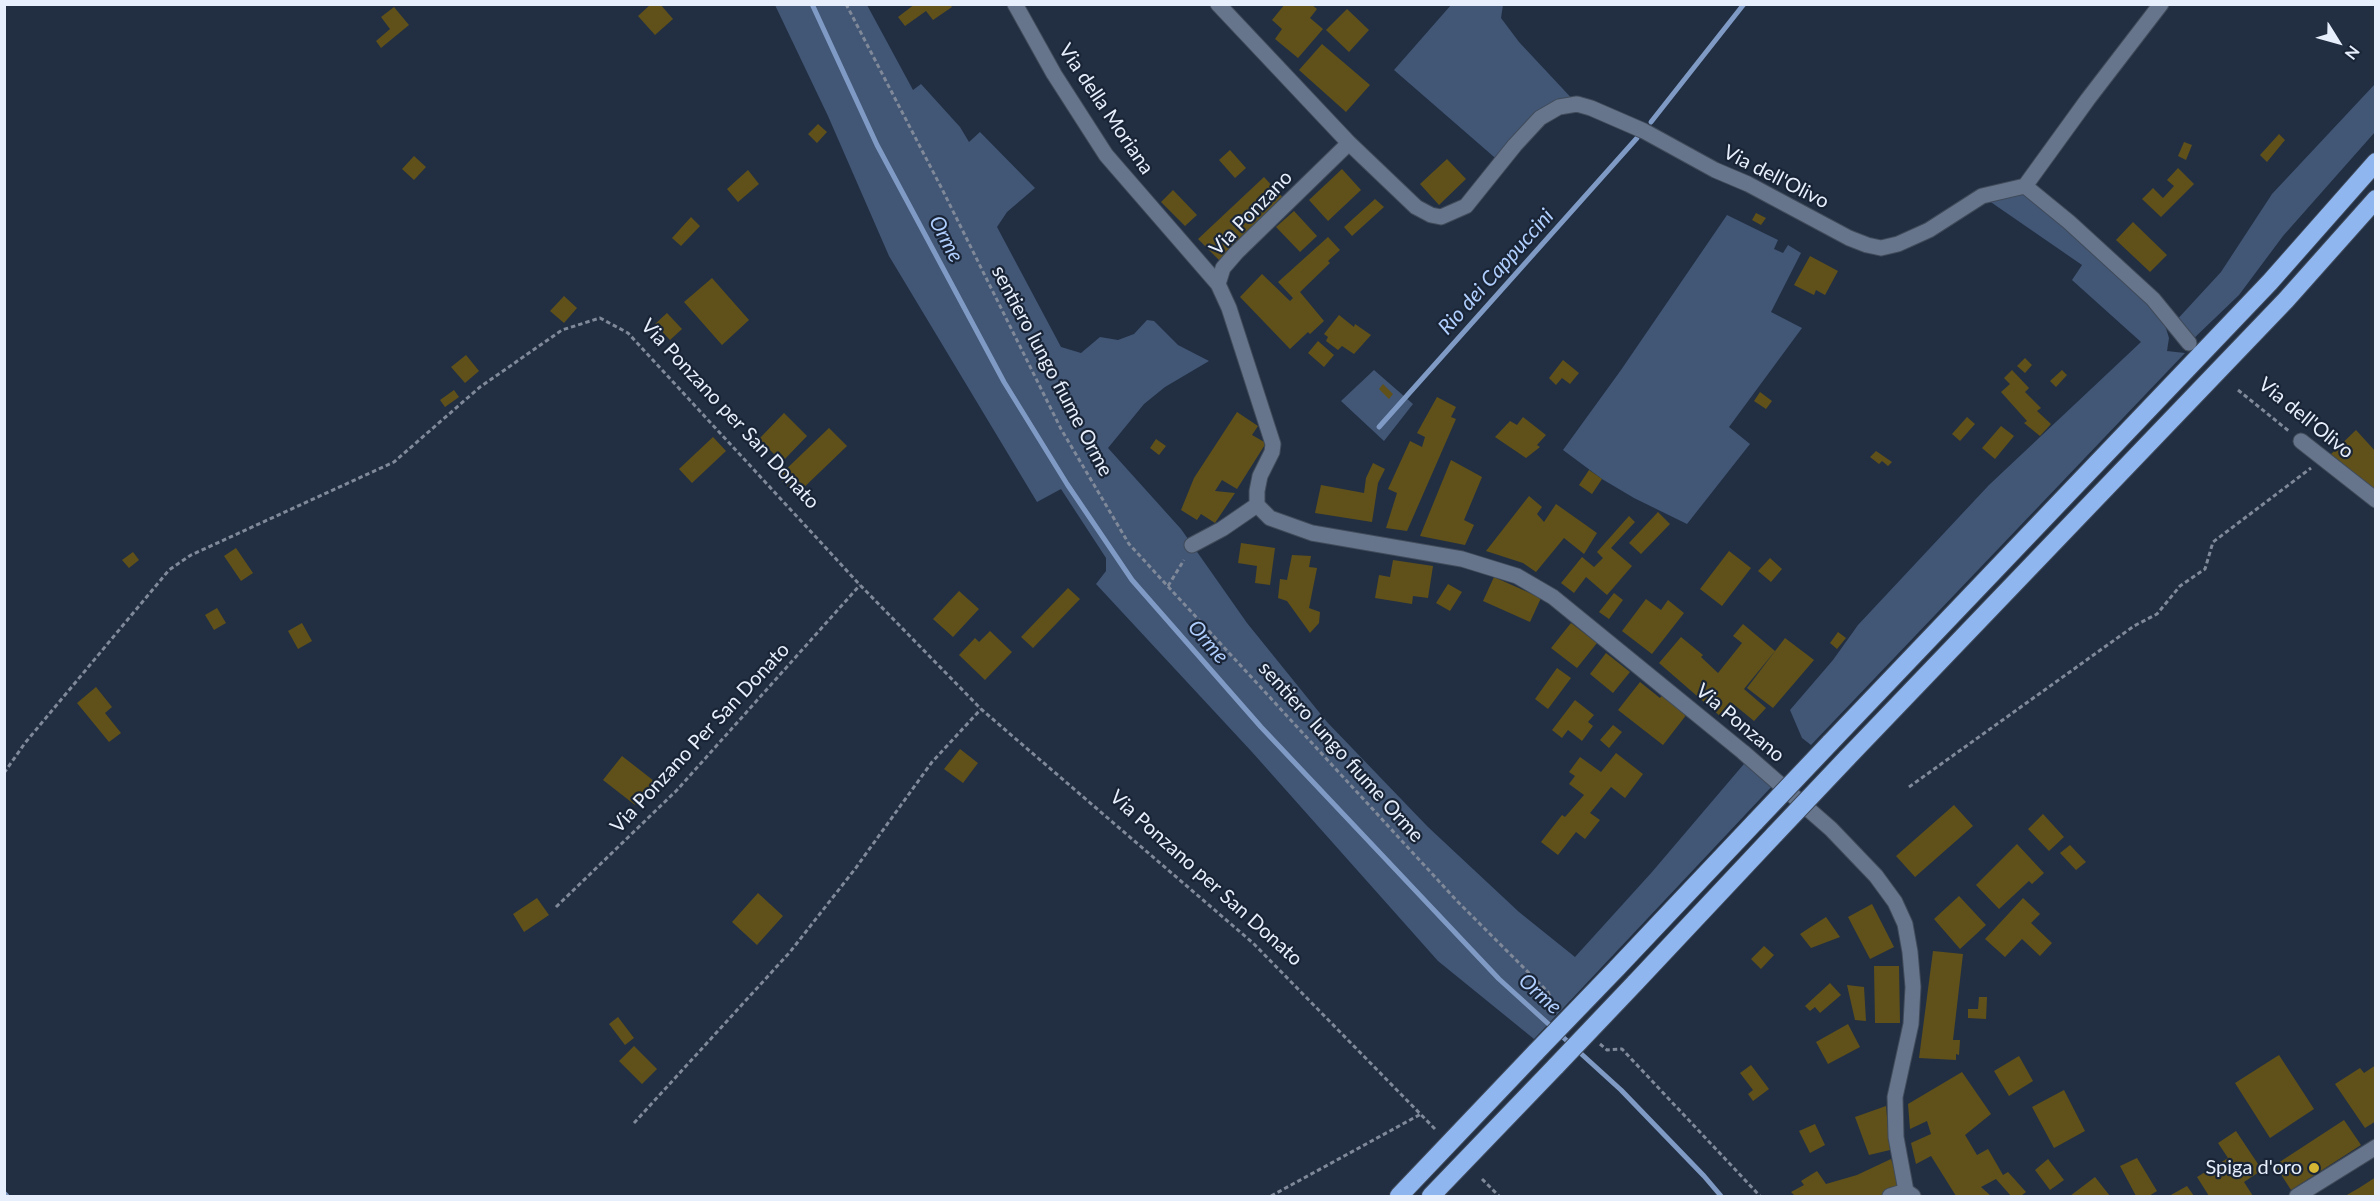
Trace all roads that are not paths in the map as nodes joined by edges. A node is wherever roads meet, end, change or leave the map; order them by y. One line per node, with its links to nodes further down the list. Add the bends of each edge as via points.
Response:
1 (1015, 4): 8 (street, Via della Moriana, via 1106,155)
2 (1218, 4): 4 (street)
3 (2160, 4): 6 (street)
4 (1349, 143): 6 (street, Via dell'Olivo, via 1416,207 1441,217 1466,206 1540,118 1559,107 1577,104 1644,130 1850,238 1881,248 1929,230 1982,196); 8 (street, Via Ponzano, via 1236,253 1223,268)
5 (2376, 162): 16 (highway, bridge, via 2270,282)
6 (2025, 186): 9 (street, via 2153,299)
7 (2376, 199): 17 (highway, bridge, via 2286,300)
8 (1218, 284): 12 (street, Via Ponzano, via 1273,444 1260,476)
9 (2189, 344)
10 (2301, 441): 11 (street, Via dell'Olivo)
11 (2376, 500)
12 (1257, 505): 13 (street); 15 (street, Via Ponzano, via 1270,518 1304,530 1462,559 1517,576 1553,597 1743,752 1831,829 1876,876 1905,924 1910,952 1911,1024 1895,1097 1896,1137)
13 (1192, 544)
14 (2376, 1147): 19 (street)
15 (1910, 1194): 18 (street)
16 (1399, 1197)
17 (1431, 1197)
18 (1890, 1197)
19 (2297, 1197)

